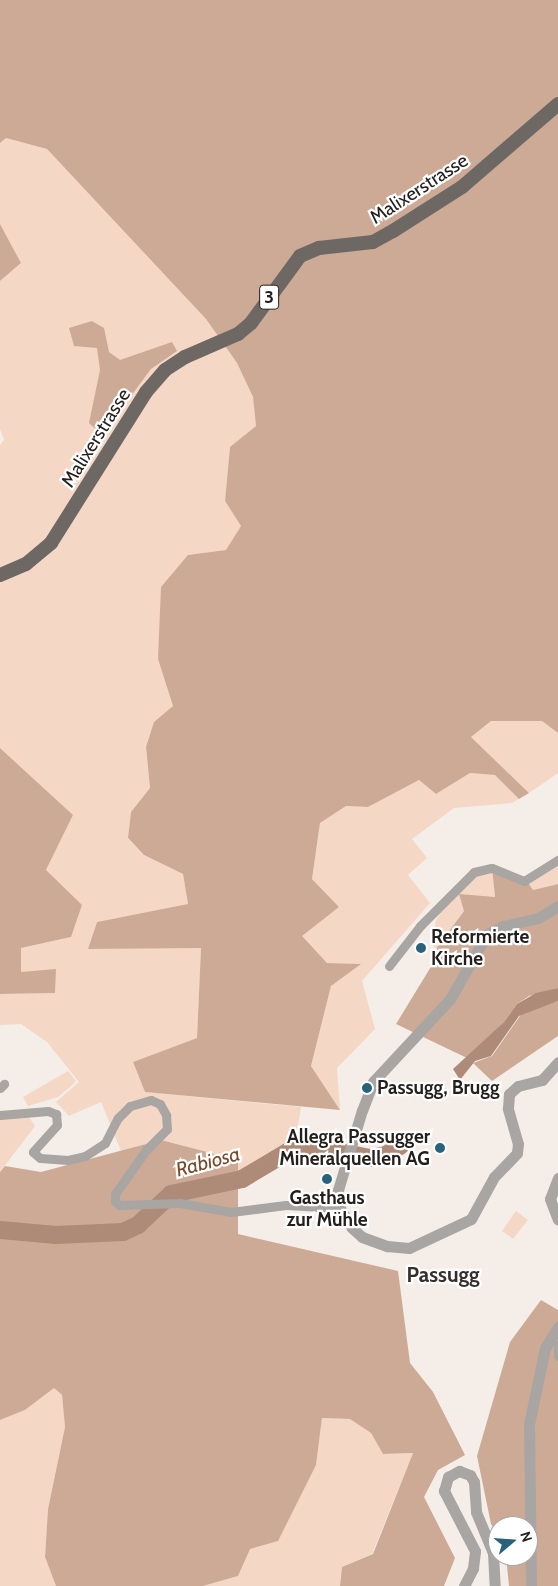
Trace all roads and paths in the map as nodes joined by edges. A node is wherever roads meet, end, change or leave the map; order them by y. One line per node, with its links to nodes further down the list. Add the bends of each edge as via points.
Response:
1 (558, 104): 2 (main road, Malixerstrasse / 3, via 462,187 393,231 373,242 319,248 300,256 251,323 238,334 185,357 165,370 146,392 62,527 36,558)
2 (0, 576)
3 (558, 860): 5 (street, via 524,881 492,868 474,872 420,926)
4 (558, 906): 9 (street, via 538,918 498,928 483,938 450,1000 374,1082 343,1174 338,1195)
5 (389, 966)
6 (558, 1062): 9 (street, via 542,1080 518,1086 509,1094 508,1108 518,1144 517,1153 494,1177 478,1209 465,1223 420,1245 394,1248 356,1233)
7 (0, 1115): 9 (street, via 48,1111 56,1114 56,1125 33,1153 38,1158 58,1160 85,1156 107,1141 126,1108 143,1101 157,1102 166,1115 167,1128 146,1150 115,1194 117,1204 171,1203 231,1212 286,1205)
8 (556, 1180): 10 (street, via 551,1204)
9 (340, 1208)
10 (558, 1220)
11 (558, 1327): 16 (street, via 545,1348 529,1424)
12 (558, 1345): 13 (street)
13 (558, 1356)
14 (464, 1586): 15 (street, via 474,1568 475,1551 444,1491 448,1478 459,1471 470,1475 474,1482 476,1512 493,1553)
15 (495, 1586)
16 (531, 1586)

